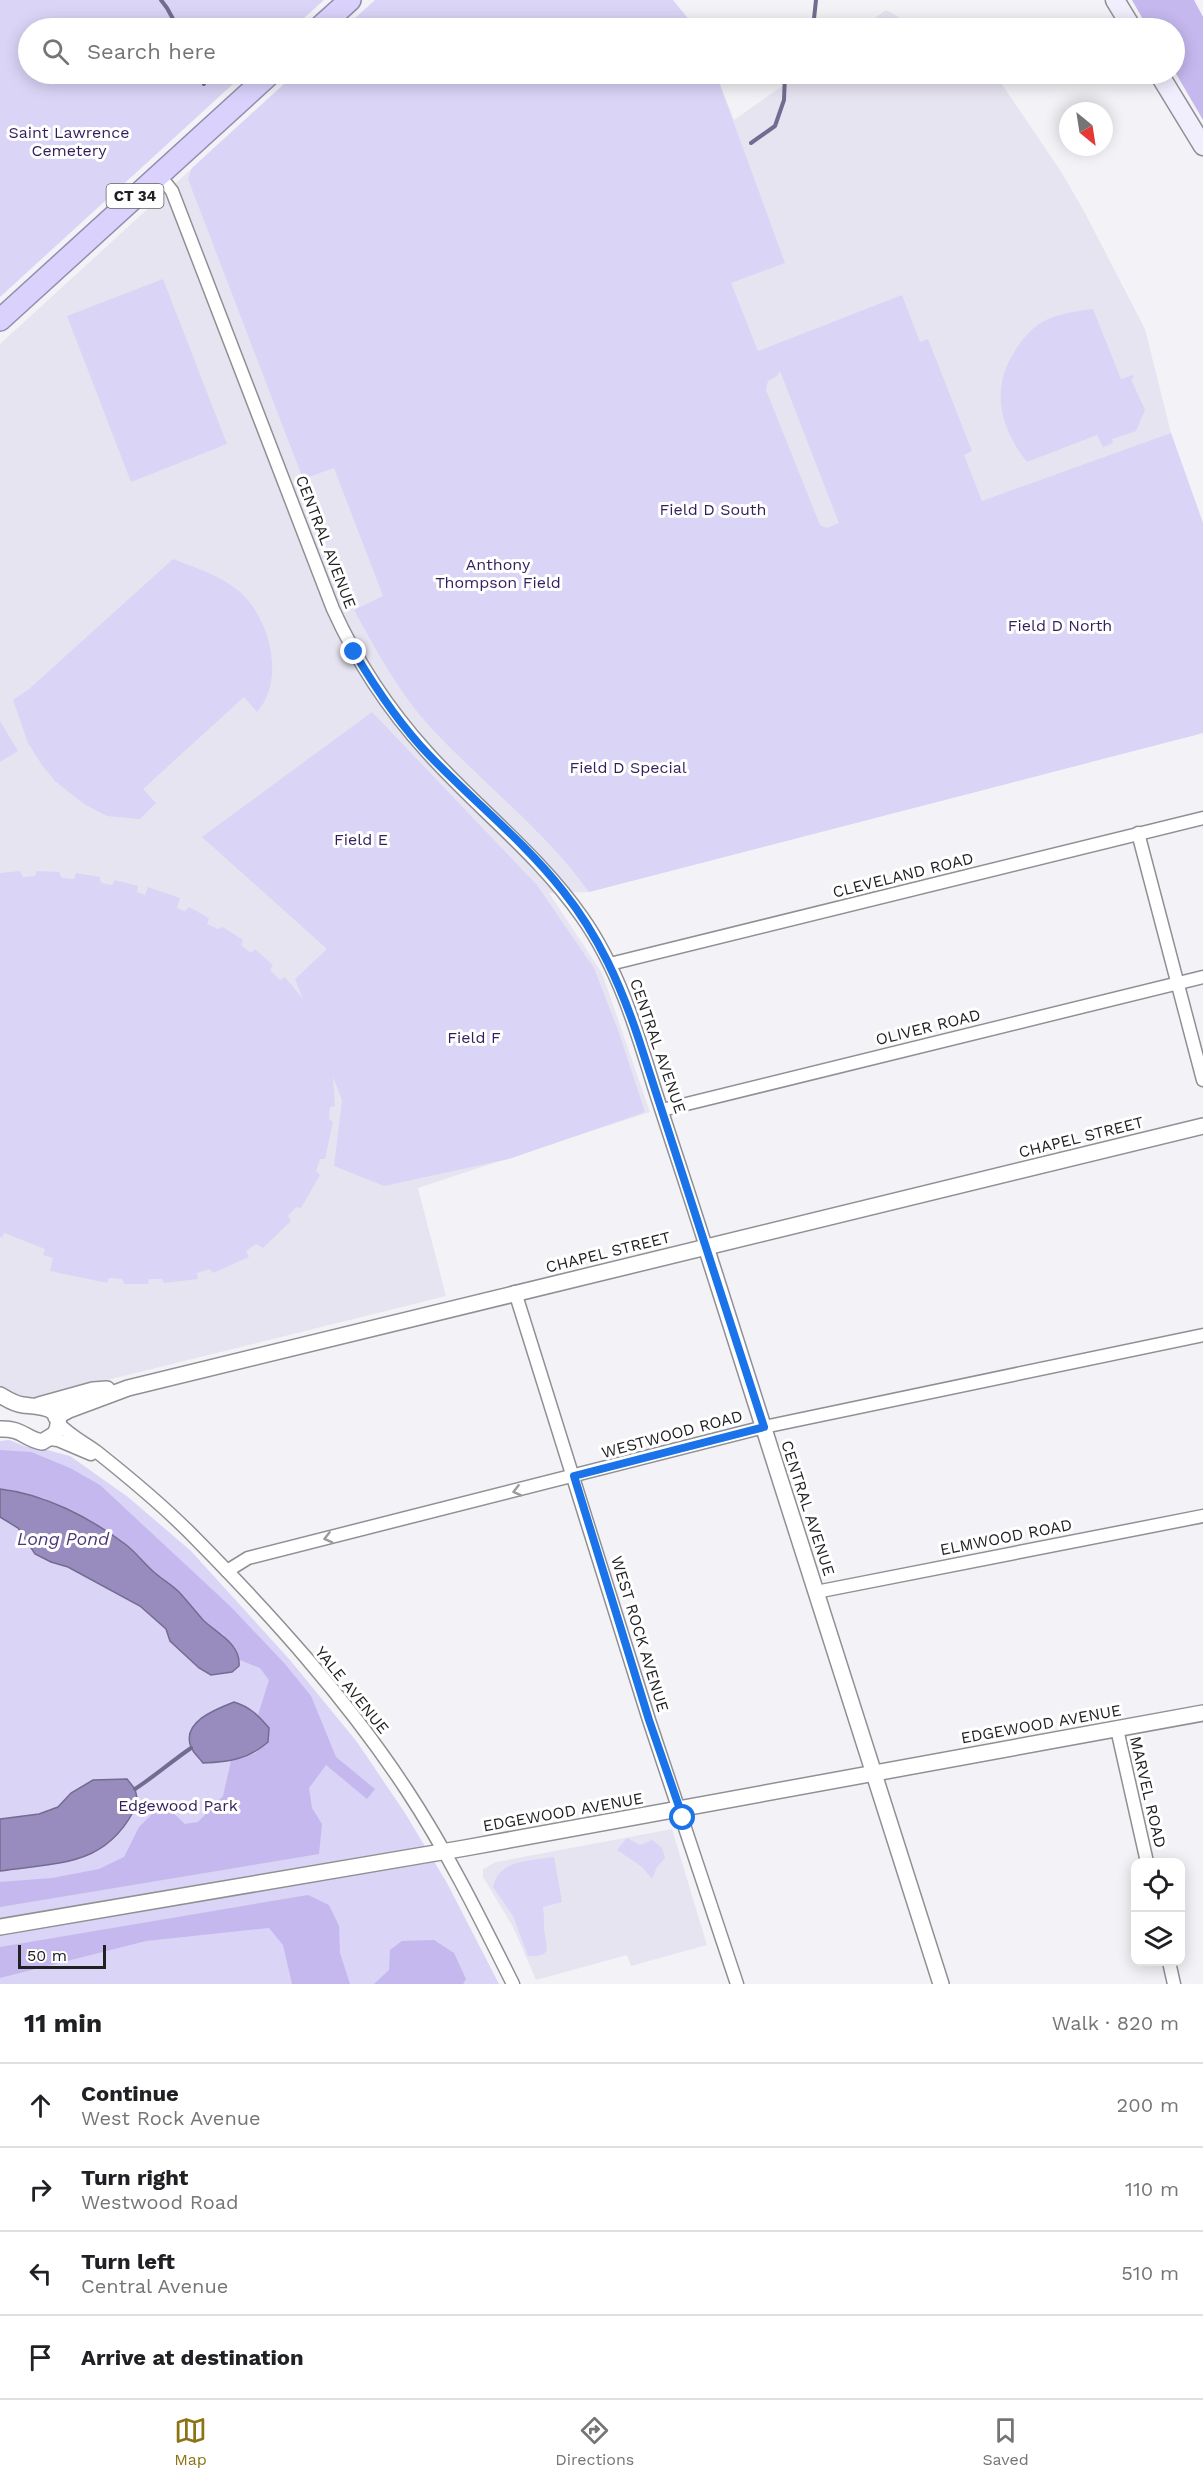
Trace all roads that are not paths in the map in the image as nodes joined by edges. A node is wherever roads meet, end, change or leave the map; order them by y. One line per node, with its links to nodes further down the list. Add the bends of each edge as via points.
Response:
1 (350, 0): 3 (highway)
2 (1115, 0): 4 (main road)
3 (330, 18)
4 (1126, 18)
5 (259, 84): 8 (highway, CT 34)
6 (1165, 84): 7 (main road)
7 (1203, 146)
8 (159, 175): 9 (highway, CT 34); 12 (street, CENTRAL AVENUE, via 172,191 349,644 405,728 564,891)
9 (0, 320)
10 (1203, 818): 11 (street, CLEVELAND ROAD)
11 (1138, 833): 12 (street, CLEVELAND ROAD); 14 (street)
12 (610, 964): 16 (street, CENTRAL AVENUE)
13 (1203, 977): 14 (street, OLIVER ROAD)
14 (1177, 983): 15 (street); 16 (street, OLIVER ROAD)
15 (1203, 1080)
16 (662, 1110): 18 (street, CENTRAL AVENUE)
17 (1203, 1126): 18 (street, CHAPEL STREET)
18 (706, 1247): 19 (street, CHAPEL STREET); 25 (street, CENTRAL AVENUE)
19 (515, 1293): 21 (street, CHAPEL STREET); 29 (street, WEST ROCK AVENUE)
20 (1203, 1335): 25 (street, WESTWOOD ROAD)
21 (128, 1388): 23 (street, CHAPEL STREET, via 93,1390); 24 (street, CHAPEL STREET, via 69,1410)
22 (0, 1395): 23 (street, via 22,1405)
23 (39, 1405): 24 (street, via 52,1410)
24 (57, 1419): 27 (street, via 57,1429); 28 (street, YALE AVENUE, via 68,1433)
25 (764, 1427): 29 (street, WESTWOOD ROAD); 32 (street, CENTRAL AVENUE)
26 (0, 1429): 27 (street, via 17,1430 42,1442)
27 (50, 1439): 28 (street, YALE AVENUE)
28 (108, 1462): 31 (street, YALE AVENUE, via 155,1500)
29 (574, 1476): 31 (street, WESTWOOD ROAD, one-way to 31, via 248,1558); 36 (street, WEST ROCK AVENUE)
30 (1203, 1516): 32 (street, ELMWOOD ROAD)
31 (227, 1571): 37 (street, YALE AVENUE, via 344,1704 406,1789)
32 (816, 1592): 35 (street, CENTRAL AVENUE)
33 (1203, 1713): 34 (street, EDGEWOOD AVENUE)
34 (1117, 1729): 35 (street, EDGEWOOD AVENUE); 38 (street, MARVEL ROAD)
35 (875, 1773): 36 (street, EDGEWOOD AVENUE); 43 (street, CENTRAL AVENUE)
36 (680, 1809): 37 (street, EDGEWOOD AVENUE); 42 (street, WEST ROCK AVENUE)
37 (444, 1851): 39 (street, EDGEWOOD AVENUE); 41 (street, YALE AVENUE)
38 (1146, 1858)
39 (0, 1927)
40 (1170, 1966): 44 (street)
41 (513, 1984)
42 (737, 1984)
43 (941, 1984)
44 (1174, 1984)

